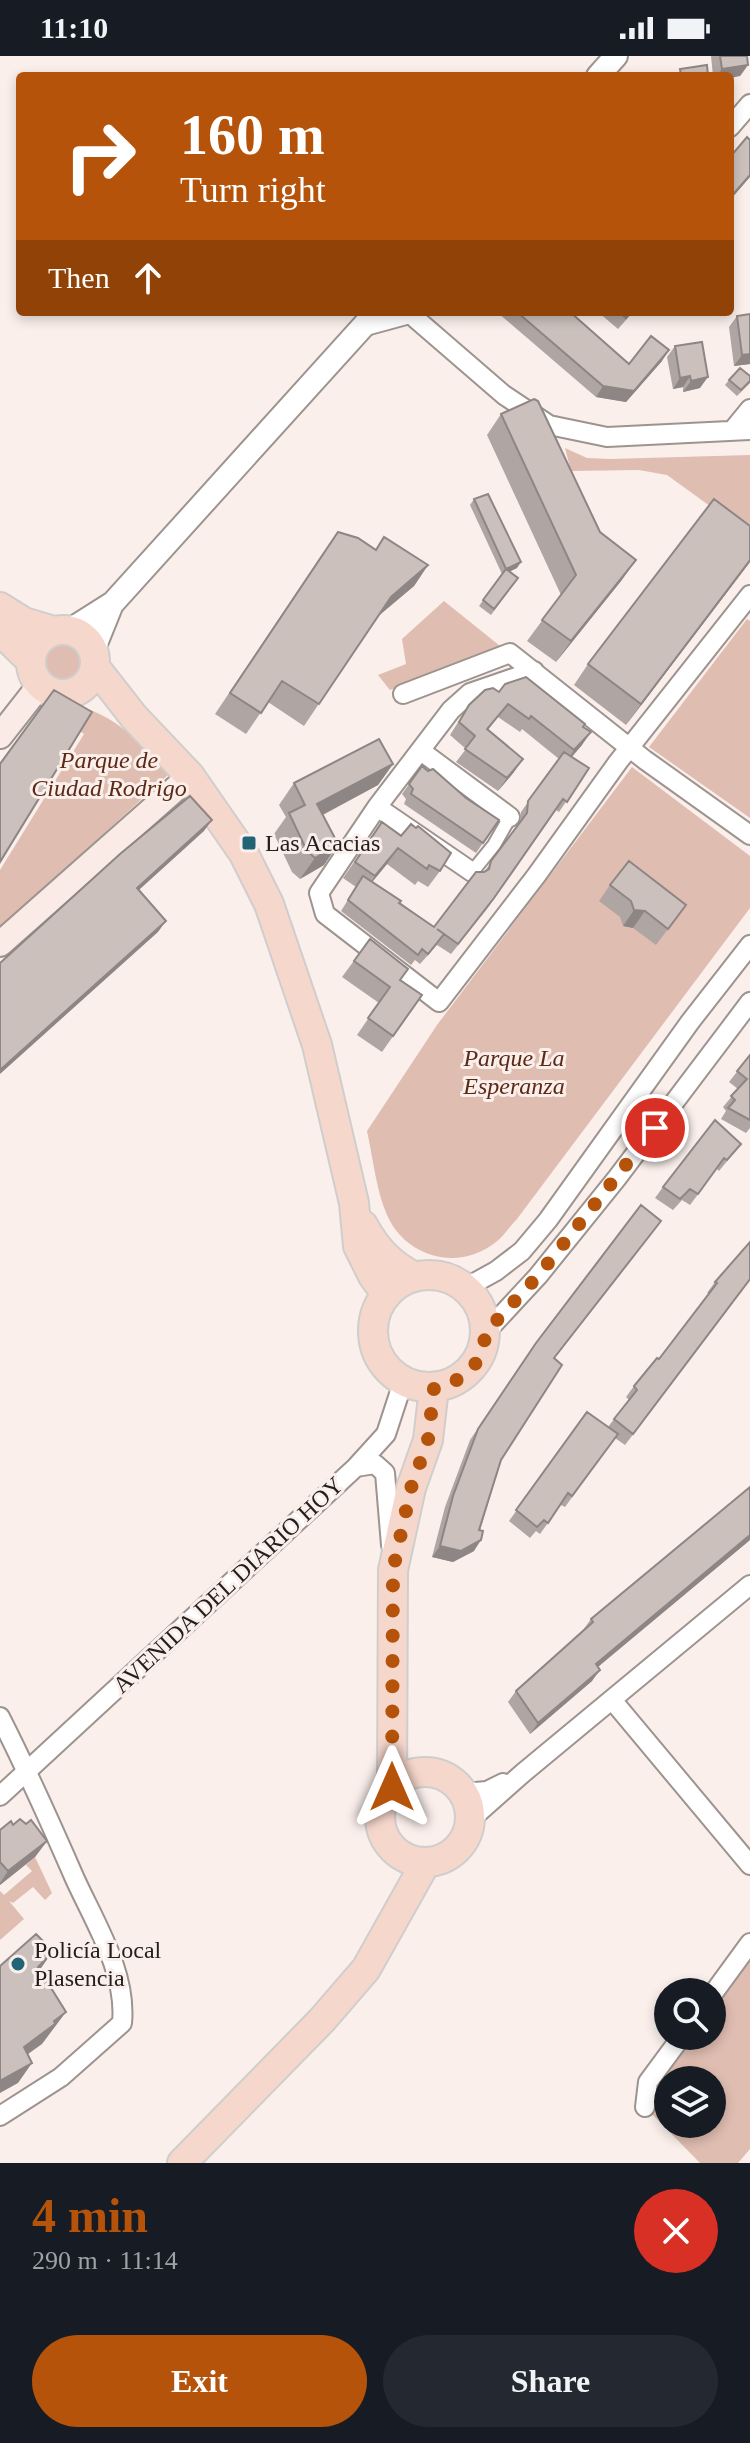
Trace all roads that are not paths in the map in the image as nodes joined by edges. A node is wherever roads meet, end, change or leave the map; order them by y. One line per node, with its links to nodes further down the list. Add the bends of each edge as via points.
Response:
1 (750, 104): 2 (street)
2 (734, 122)
3 (400, 316): 5 (street)
4 (409, 316): 7 (street, via 504,395 549,425 607,437)
5 (369, 320): 9 (street)
6 (750, 409): 7 (street)
7 (741, 431)
8 (750, 595): 18 (street)
9 (112, 604): 12 (street); 13 (street)
10 (0, 607): 12 (main road, via 24,622)
11 (0, 631): 15 (main road)
12 (62, 631): 13 (main road, via 88,641); 15 (main road, via 38,641)
13 (89, 669): 15 (main road, via 70,693 52,692); 20 (main road)
14 (534, 671): 16 (street, via 510,653); 18 (street); 19 (street, via 470,693)
15 (36, 673): 17 (main road)
16 (403, 694)
17 (0, 736)
18 (631, 748): 21 (street, via 439,1002 325,914 319,893); 23 (street)
19 (421, 751): 21 (street); 22 (street)
20 (190, 776): 25 (main road); 28 (main road, via 244,854 269,904 317,1045)
21 (377, 807): 24 (street)
22 (510, 817): 24 (street)
23 (750, 835)
24 (472, 872)
25 (0, 944)
26 (750, 945): 30 (street, via 548,1220 522,1251)
27 (750, 1002): 32 (street, via 617,1178)
28 (354, 1203): 29 (main road, via 377,1249); 31 (main road, via 358,1246)
29 (415, 1277): 30 (main road, via 441,1277); 31 (main road)
30 (465, 1288): 32 (main road, via 476,1300)
31 (386, 1294): 33 (main road, via 377,1309 373,1342 389,1372)
32 (486, 1332): 34 (main road, via 470,1369)
33 (403, 1382): 34 (main road); 35 (street, AVENIDA DEL DIARIO HOY, via 386,1434)
34 (434, 1388): 36 (main road, via 428,1440)
35 (356, 1467): 36 (street, via 375,1464 385,1473); 41 (street, AVENIDA DEL DIARIO HOY)
36 (393, 1570): 40 (main road)
37 (750, 1585): 38 (street)
38 (613, 1701): 42 (street); 49 (street)
39 (0, 1717): 41 (street)
40 (392, 1736): 43 (main road); 44 (main road)
41 (27, 1771): 45 (street, AVENIDA DEL DIARIO HOY); 55 (street, via 114,1965 124,2002 122,2023 61,2077)
42 (523, 1773): 46 (street); 46 (street)
43 (418, 1774): 44 (main road); 46 (main road, via 453,1782)
44 (392, 1787): 47 (main road, via 379,1820)
45 (0, 1796)
46 (466, 1807): 48 (main road, via 460,1845 439,1860)
47 (393, 1849): 48 (main road, via 412,1861); 50 (main road)
48 (426, 1862): 50 (main road)
49 (750, 1865)
50 (390, 1925): 56 (main road, via 366,1969 322,2020)
51 (750, 1943): 52 (street)
52 (724, 1978)
53 (672, 2050): 54 (street, via 648,2082)
54 (645, 2107)
55 (0, 2116)
56 (182, 2163)

